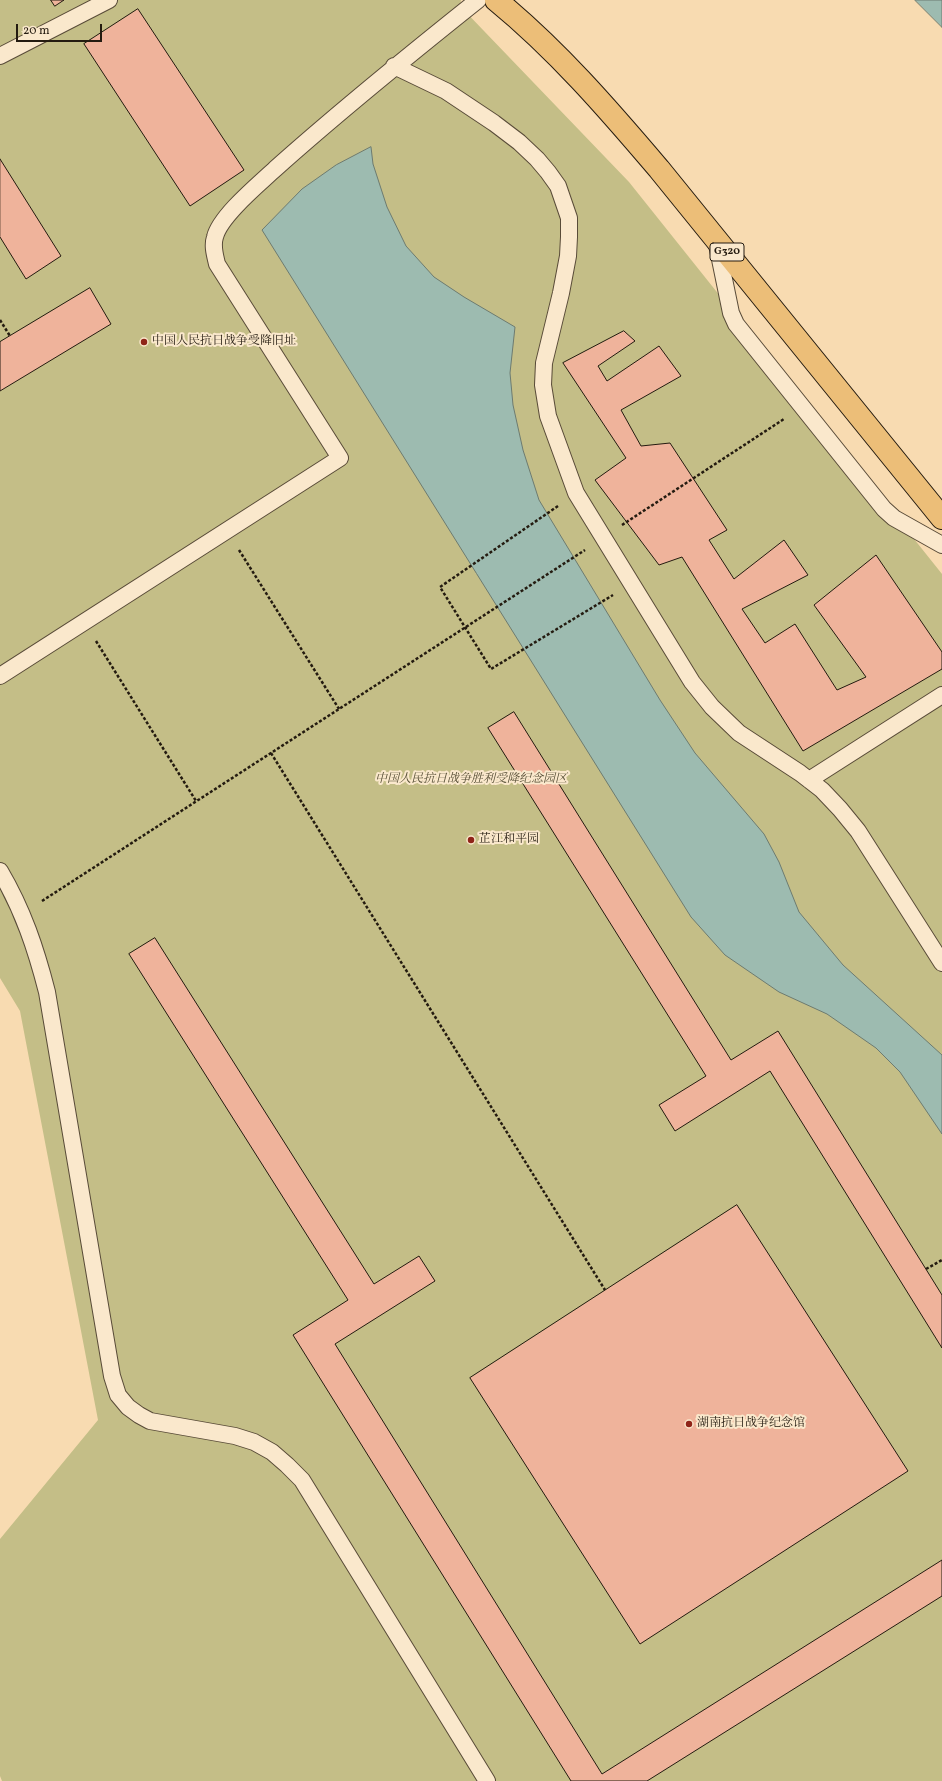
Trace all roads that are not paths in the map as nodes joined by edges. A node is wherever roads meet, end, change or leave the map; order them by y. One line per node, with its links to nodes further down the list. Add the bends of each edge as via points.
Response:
1 (109, 0): 4 (lane)
2 (478, 0): 5 (lane)
3 (496, 0): 6 (highway, G320, via 541,40 612,114)
4 (0, 56)
5 (394, 66): 9 (lane, via 333,116 255,188 223,222 215,237 217,264 340,458); 11 (lane, via 446,91 494,122 537,159 558,186 569,218 568,256 544,363 543,385 548,416 576,493 692,682 712,707 739,733)
6 (716, 239): 7 (highway, G320); 8 (lane, via 730,312 736,324 884,509 894,518)
7 (942, 518)
8 (942, 545)
9 (0, 676)
10 (942, 695): 11 (lane)
11 (809, 780): 13 (lane, via 822,790 858,831)
12 (0, 871): 14 (lane, via 23,914 38,955 47,992 112,1376 118,1395 128,1407 150,1421 235,1436 254,1442 272,1452 302,1480)
13 (942, 963)
14 (487, 1781)

